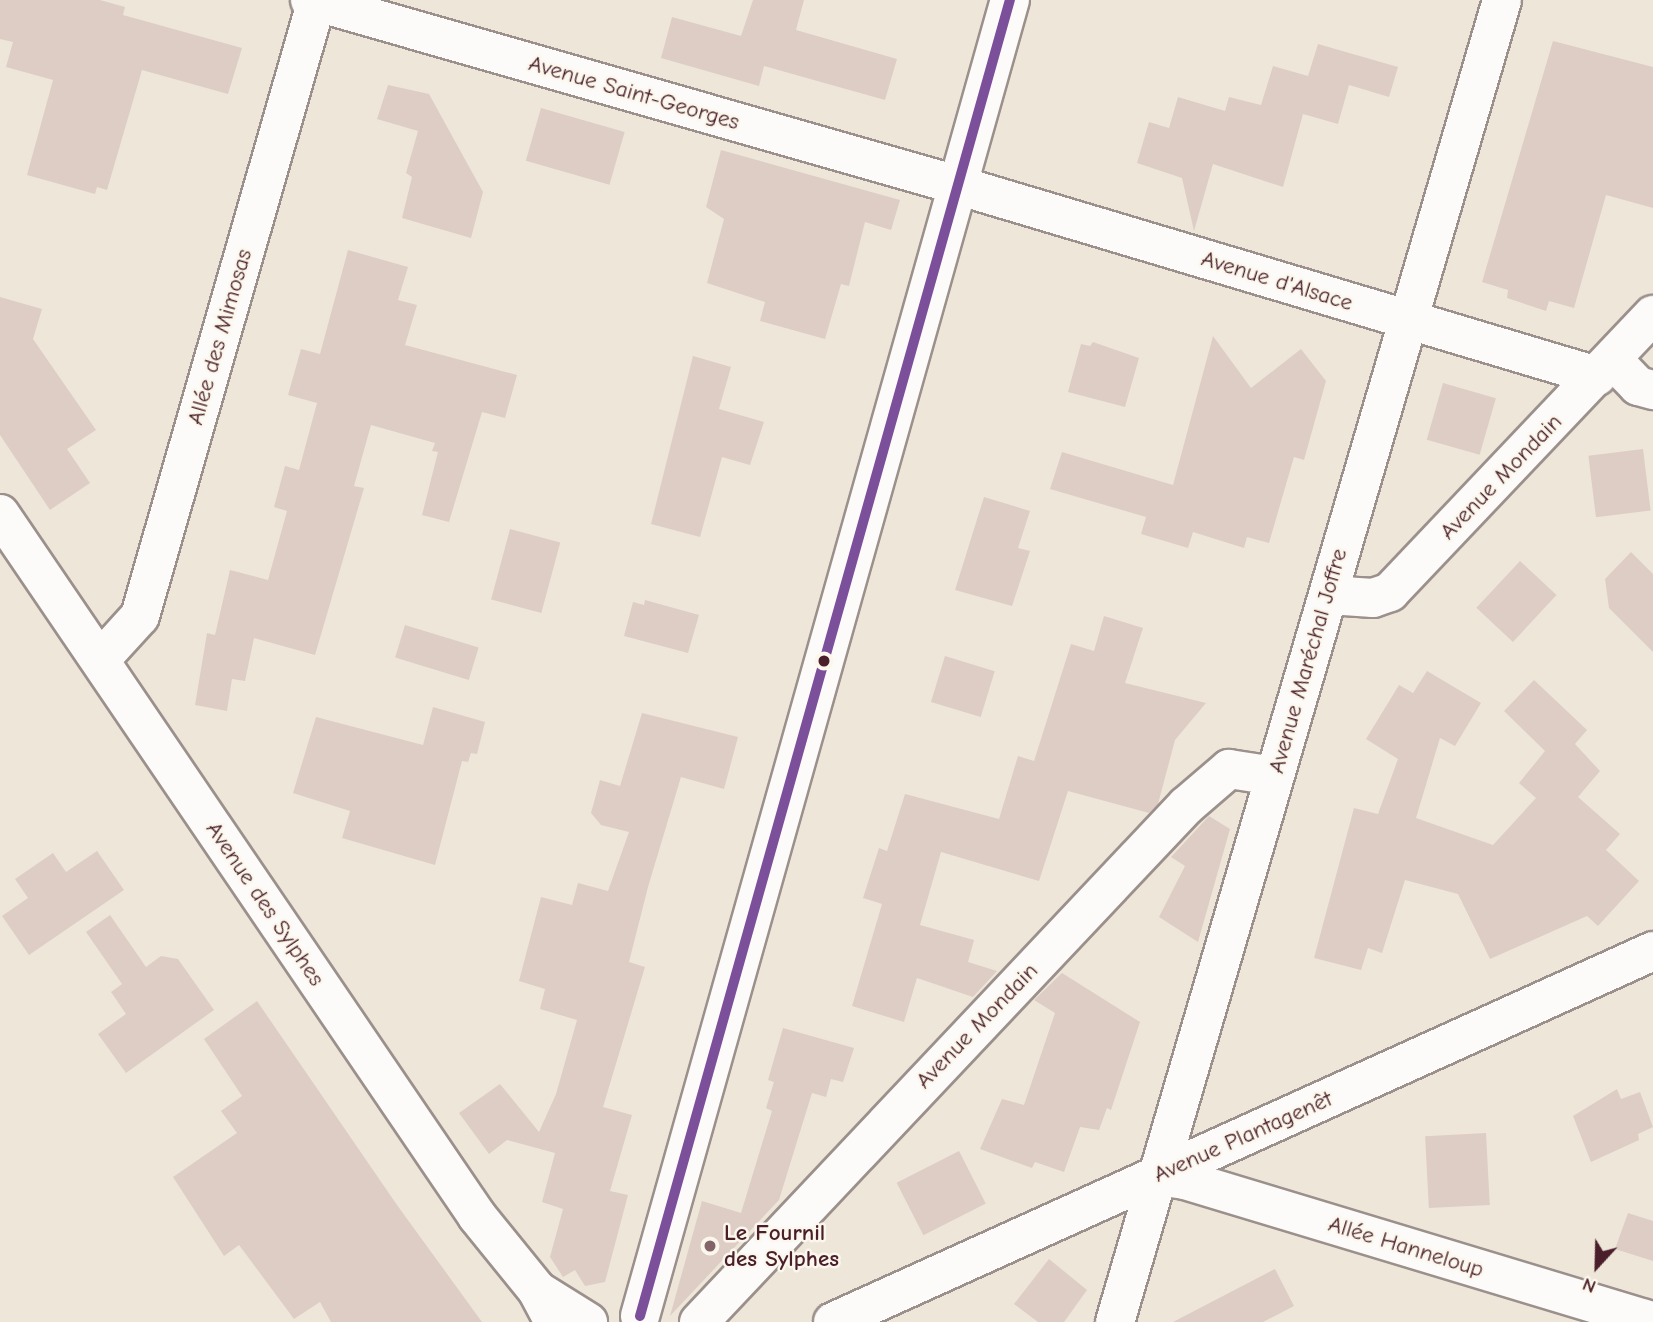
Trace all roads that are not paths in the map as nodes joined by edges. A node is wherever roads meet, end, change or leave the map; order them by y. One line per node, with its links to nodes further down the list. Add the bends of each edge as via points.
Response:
1 (1010, 0): 4 (street)
2 (1502, 0): 6 (street, Avenue Maréchal Joffre)
3 (315, 1): 4 (street, Avenue Saint-Georges); 11 (street, Allée des Mimosas, via 140,616)
4 (957, 185): 6 (street, Avenue d'Alsace); 16 (street)
5 (1653, 315): 7 (street, Avenue Mondain)
6 (1408, 321): 7 (street, Avenue d'Alsace); 10 (street, Avenue Maréchal Joffre)
7 (1605, 368): 8 (street, Avenue d'Alsace); 10 (street, Avenue Mondain, via 1390,592 1373,598)
8 (1653, 390)
9 (0, 514): 11 (street, Avenue des Sylphes)
10 (1329, 595): 12 (street, Avenue Maréchal Joffre)
11 (100, 660): 15 (street, Avenue des Sylphes, via 477,1216)
12 (1274, 776): 14 (street, Avenue Maréchal Joffre); 19 (street, Avenue Mondain, via 1229,769 1186,806)
13 (1653, 951): 14 (street, Avenue Plantagenêt)
14 (1157, 1176): 17 (street, Allée Hanneloup, via 1185,1180); 20 (street, Avenue Plantagenêt); 21 (street, Avenue Maréchal Joffre)
15 (546, 1306): 18 (street, Avenue des Sylphes)
16 (637, 1320)
17 (1653, 1321)
18 (588, 1322)
19 (699, 1322)
20 (833, 1322)
21 (1115, 1322)

